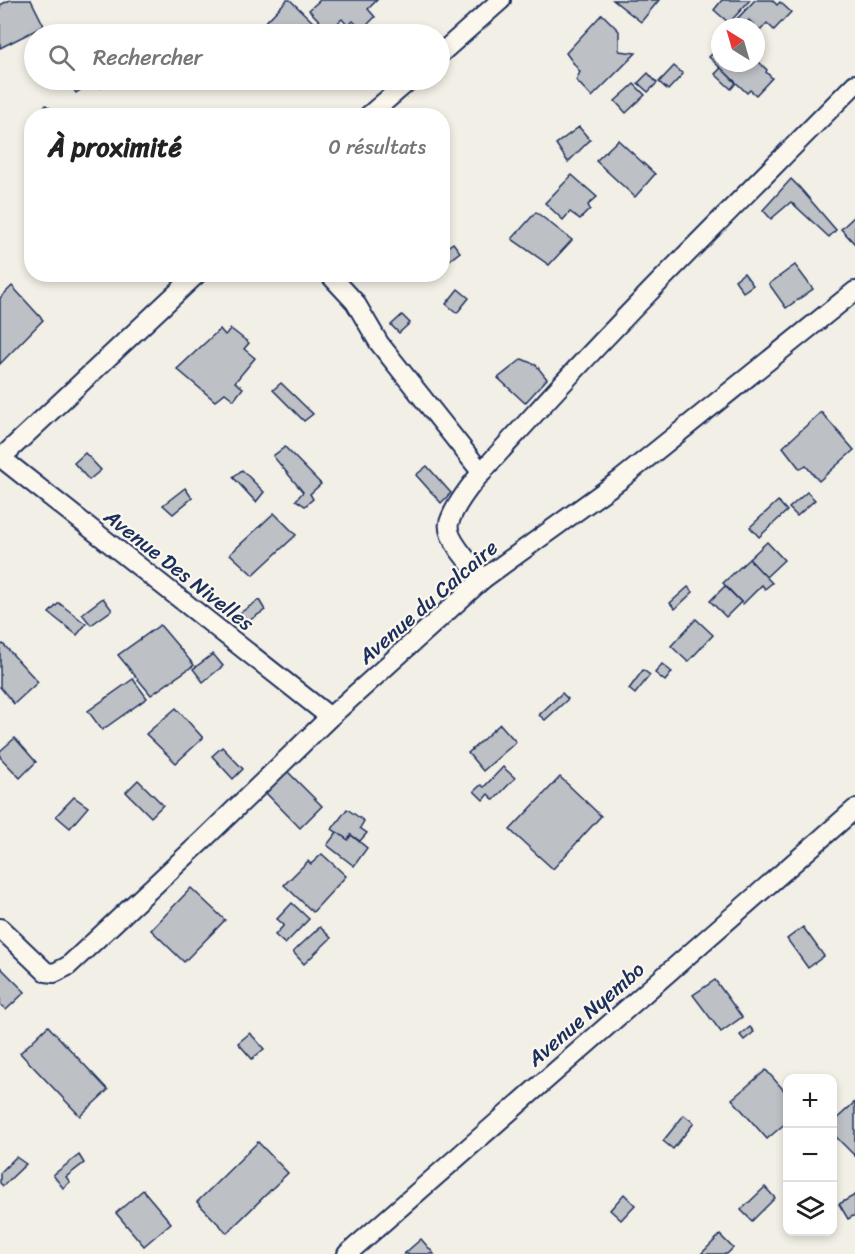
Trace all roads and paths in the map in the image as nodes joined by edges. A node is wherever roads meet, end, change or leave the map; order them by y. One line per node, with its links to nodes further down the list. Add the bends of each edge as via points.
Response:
1 (501, 0): 2 (street)
2 (450, 45)
3 (855, 84): 10 (street, via 583,361)
4 (398, 90): 5 (street)
5 (377, 108)
6 (188, 282): 9 (street)
7 (334, 282): 10 (street, via 363,312 379,343)
8 (855, 291): 11 (street, Avenue du Calcaire, via 620,480)
9 (0, 457): 12 (street, Avenue Des Nivelles)
10 (482, 473): 11 (street, via 457,506 449,531)
11 (483, 579): 12 (street, Avenue du Calcaire)
12 (330, 717): 14 (street, Avenue du Calcaire, via 68,966 54,973 46,972)
13 (855, 809): 15 (street, Avenue Nyembo)
14 (0, 928)
15 (346, 1254)

